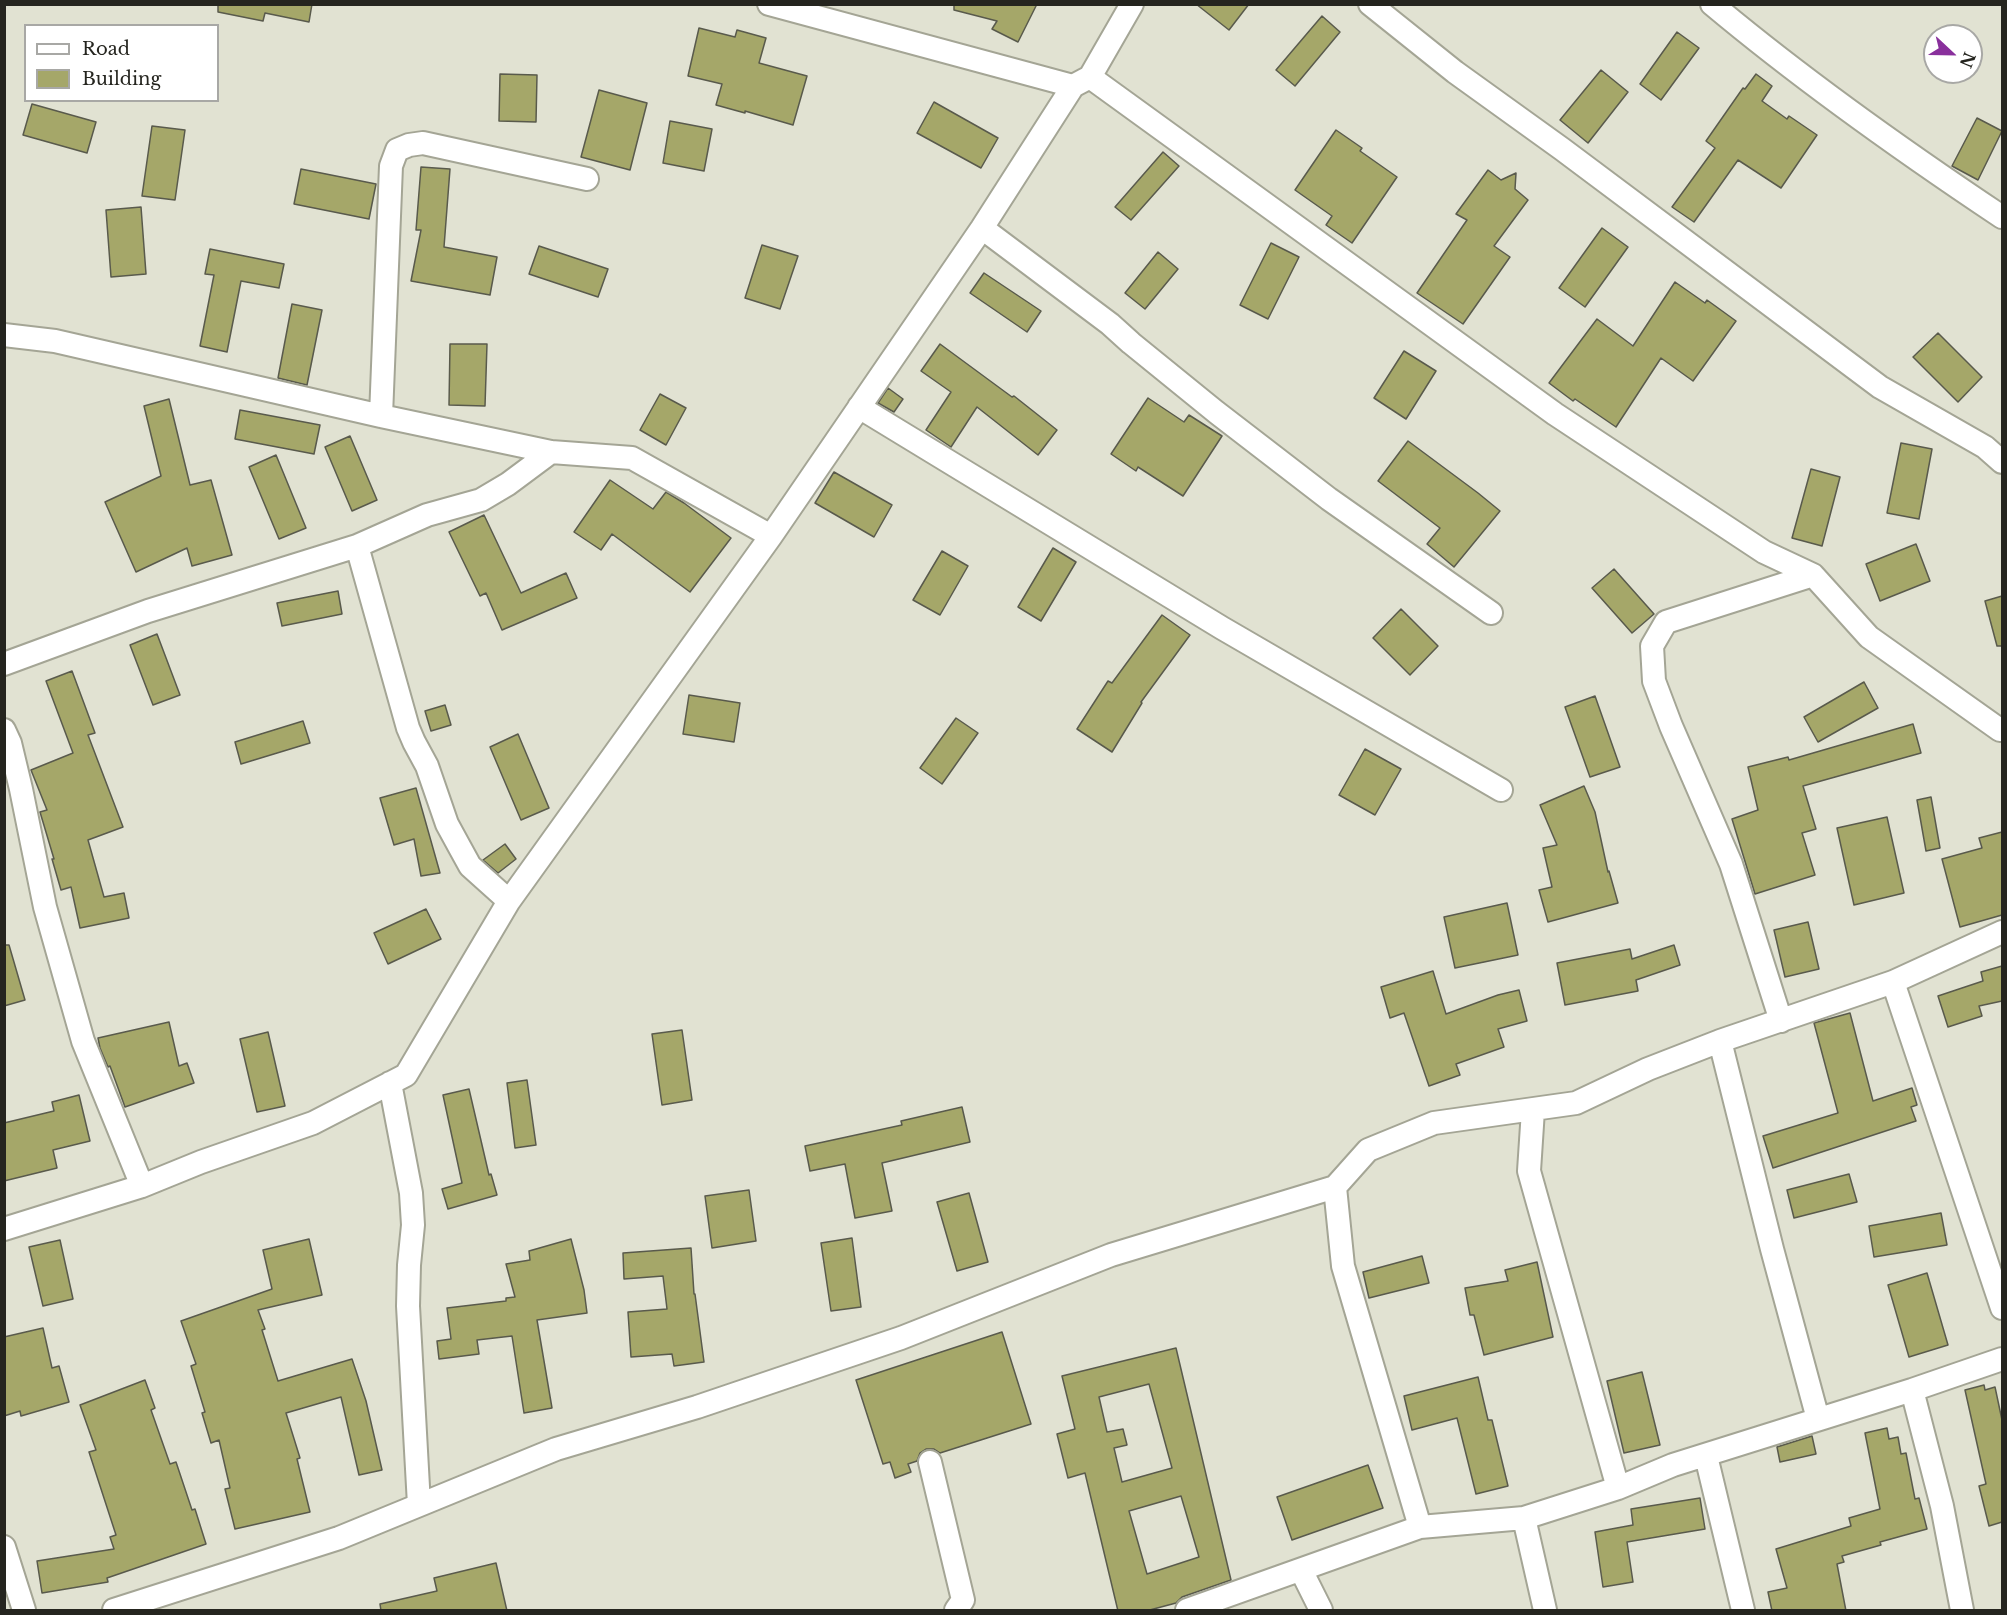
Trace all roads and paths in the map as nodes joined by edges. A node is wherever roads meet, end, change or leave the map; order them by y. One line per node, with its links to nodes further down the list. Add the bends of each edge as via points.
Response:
1 (769, 4): 5 (street)
2 (1132, 4): 5 (street)
3 (1370, 4): 13 (street, via 1455,72 1880,387 1985,447)
4 (1712, 4): 7 (street, via 1812,83)
5 (1082, 81): 8 (street); 16 (street, via 1555,414 1764,552)
6 (587, 179): 11 (street, via 423,143 398,150 391,166)
7 (2002, 217)
8 (982, 228): 10 (street); 17 (street, via 1110,324 1329,499)
9 (4, 335): 11 (street, via 55,341)
10 (860, 407): 14 (street); 21 (street, via 1222,628)
11 (381, 416): 12 (street)
12 (551, 452): 14 (street, via 632,458); 15 (street, via 481,500 427,515)
13 (2002, 462)
14 (771, 536): 22 (street)
15 (357, 546): 18 (street, via 148,611); 22 (street, via 408,728 427,766 447,824 470,866)
16 (1813, 575): 20 (street, via 1869,637); 25 (street, via 1666,622 1652,646 1654,681 1731,864)
17 (1491, 614)
18 (4, 664)
19 (4, 730): 29 (street, via 21,789 45,907 83,1041)
20 (2002, 733)
21 (1501, 790)
22 (509, 902): 27 (street, via 406,1074)
23 (2002, 932): 24 (street)
24 (1893, 982): 25 (street); 32 (street)
25 (1781, 1021): 26 (street)
26 (1720, 1041): 28 (street, via 1648,1068 1576,1103); 35 (street)
27 (390, 1083): 29 (street, via 313,1124); 39 (street, via 411,1193 408,1306)
28 (1533, 1110): 30 (street, via 1434,1124 1368,1150); 38 (street, via 1529,1171)
29 (142, 1186): 31 (street)
30 (1335, 1187): 39 (street, via 1111,1255 901,1338 697,1407 556,1449); 41 (street, via 1343,1266)
31 (4, 1229)
32 (2002, 1308)
33 (2002, 1359): 34 (street)
34 (1912, 1390): 35 (street); 51 (street, via 1942,1506)
35 (1818, 1419): 36 (street)
36 (1706, 1456): 38 (street); 50 (street)
37 (930, 1462): 46 (street, via 963,1600)
38 (1618, 1488): 40 (street)
39 (419, 1505): 45 (street, via 339,1538)
40 (1524, 1518): 41 (street); 49 (street)
41 (1420, 1527): 43 (street)
42 (4, 1546): 44 (street)
43 (1301, 1570): 47 (street); 48 (street)
44 (24, 1611)
45 (114, 1611)
46 (956, 1611)
47 (1187, 1611)
48 (1321, 1611)
49 (1545, 1611)
50 (1743, 1611)
51 (1962, 1611)

